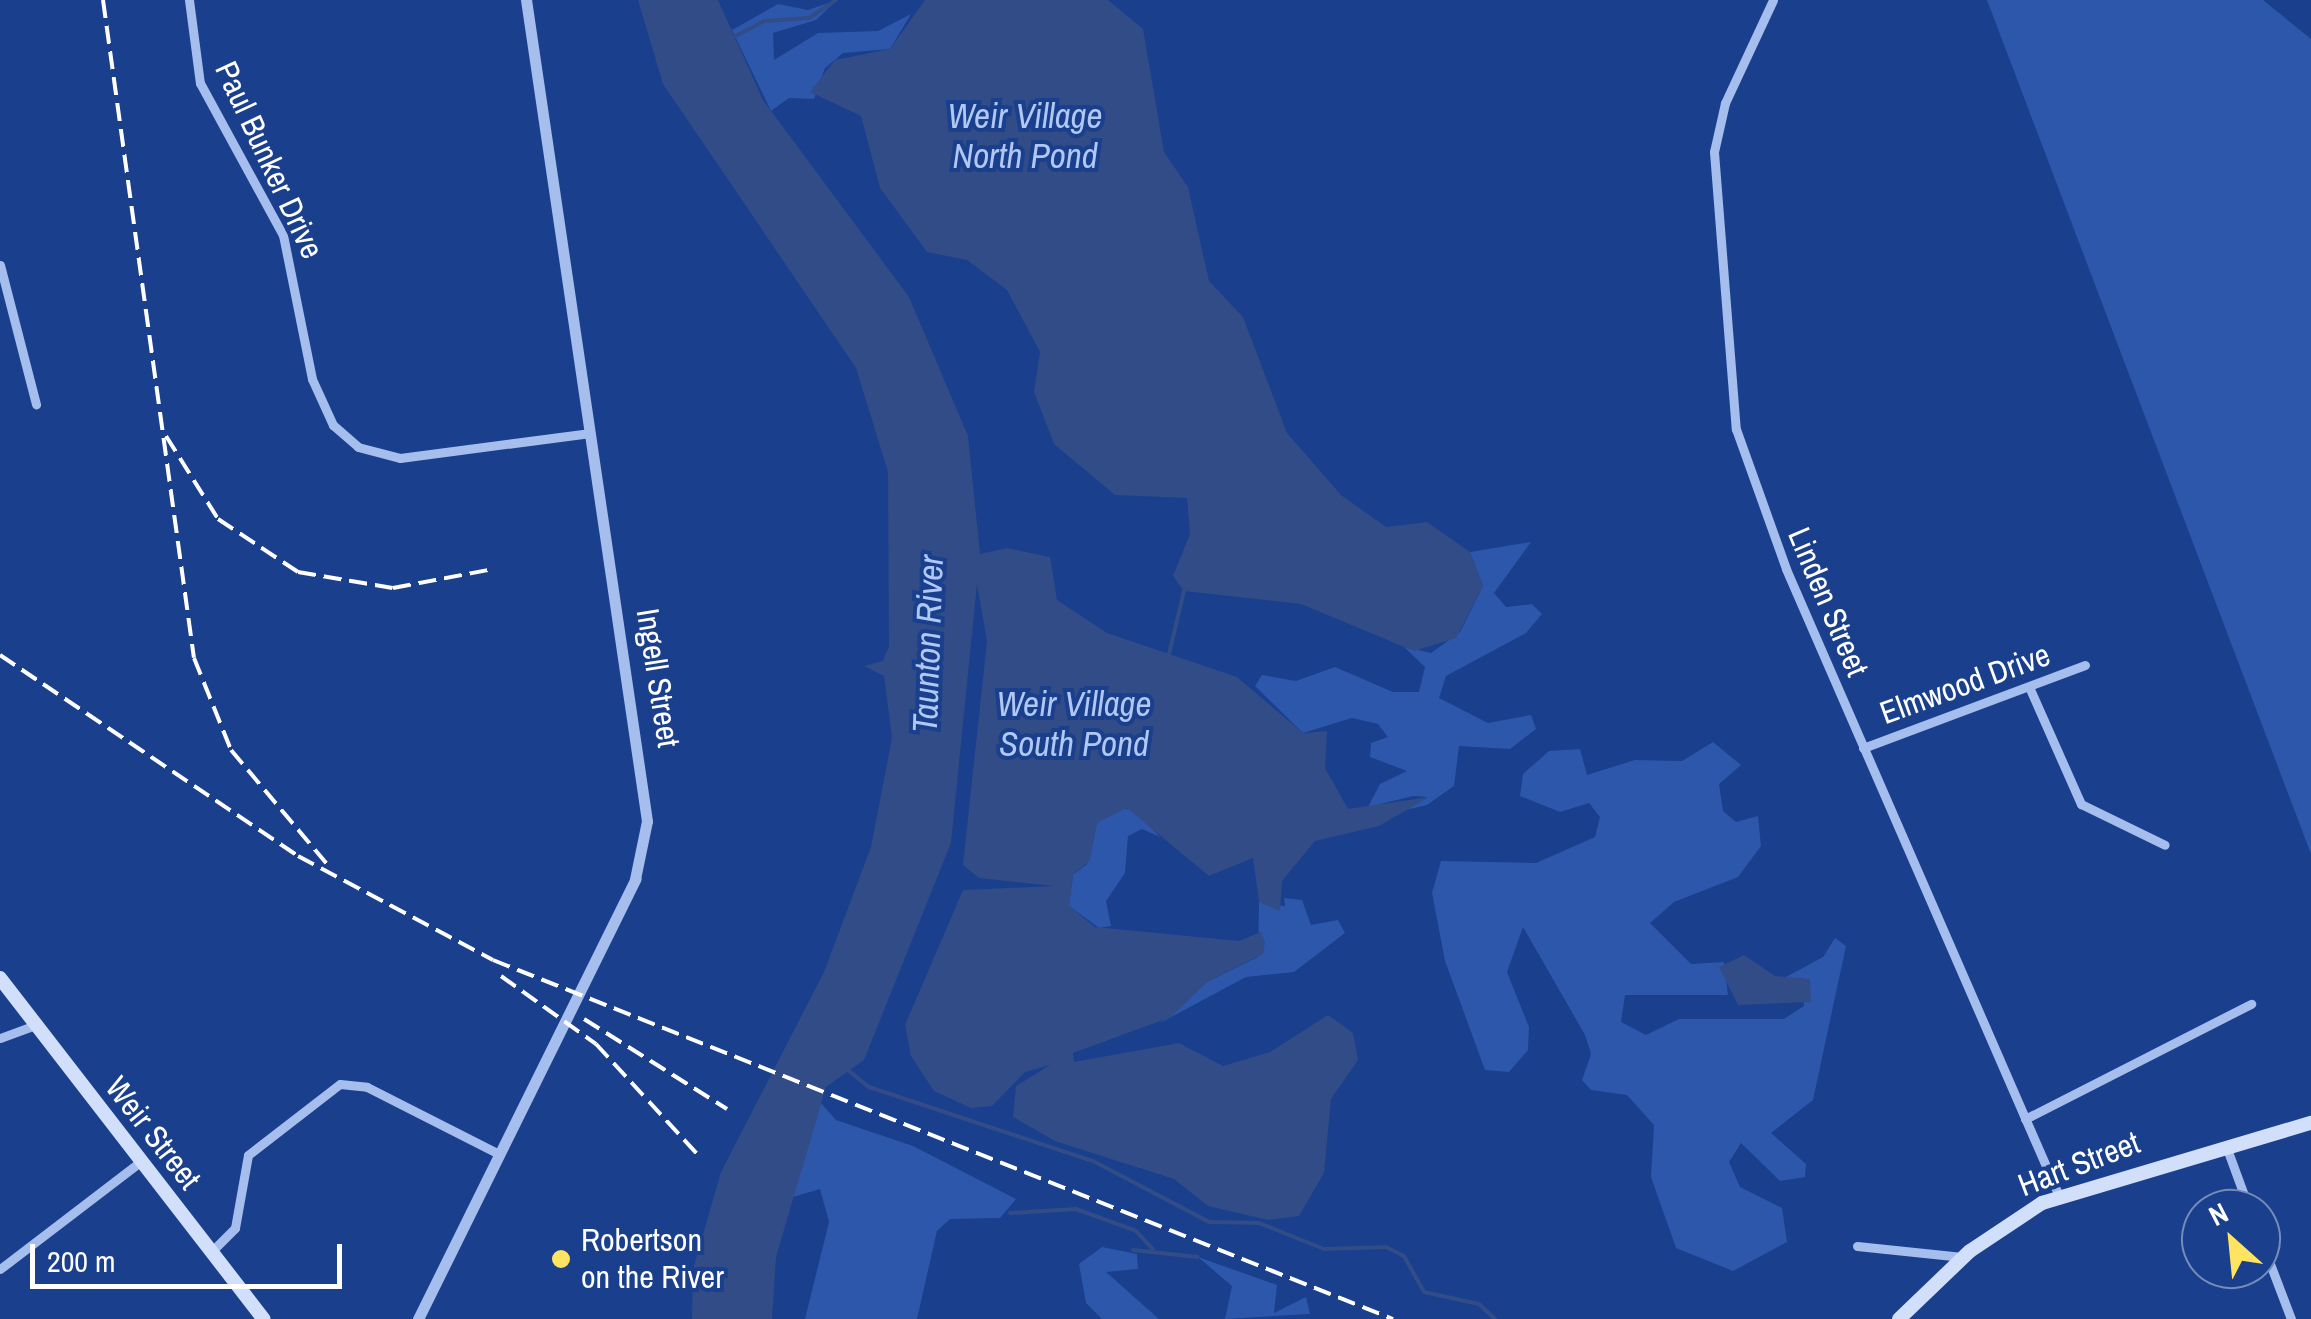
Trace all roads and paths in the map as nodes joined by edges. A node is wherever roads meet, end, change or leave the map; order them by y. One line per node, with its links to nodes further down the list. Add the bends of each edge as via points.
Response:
1 (189, 0): 6 (street, Paul Bunker Drive, via 200,83 283,236 312,378 333,426 358,447 400,458)
2 (526, 0): 6 (street, Ingell Street)
3 (1773, 0): 9 (street, Linden Street, via 1725,103 1714,152 1728,383 1763,509)
4 (0, 265): 5 (street)
5 (36, 404)
6 (590, 432): 18 (street, Ingell Street, via 646,777 646,835 634,879)
7 (2086, 665): 8 (street, Elmwood Drive)
8 (2030, 689): 9 (street, Elmwood Drive); 10 (street, via 2086,810)
9 (1863, 748): 15 (street, Linden Street)
10 (2164, 845)
11 (0, 978): 13 (main road, Weir Street)
12 (2251, 1004): 15 (street)
13 (36, 1025): 14 (street); 19 (main road, Weir Street)
14 (0, 1038)
15 (2025, 1120): 21 (street, Linden Street)
16 (2311, 1123): 17 (main road, Hart Street)
17 (2226, 1146): 20 (street); 21 (main road, Hart Street)
18 (499, 1154): 23 (street, via 366,1087 340,1084 248,1155 234,1228); 28 (street, Ingell Street)
19 (140, 1162): 23 (main road, Weir Street); 25 (street)
20 (2242, 1189)
21 (2059, 1196): 24 (main road, Hart Street)
22 (1858, 1246): 24 (street)
23 (211, 1252): 27 (main road, Weir Street)
24 (1962, 1257): 29 (main road, Hart Street)
25 (0, 1268)
26 (2280, 1289): 30 (street)
27 (264, 1319)
28 (418, 1319)
29 (1899, 1319)
30 (2291, 1319)

